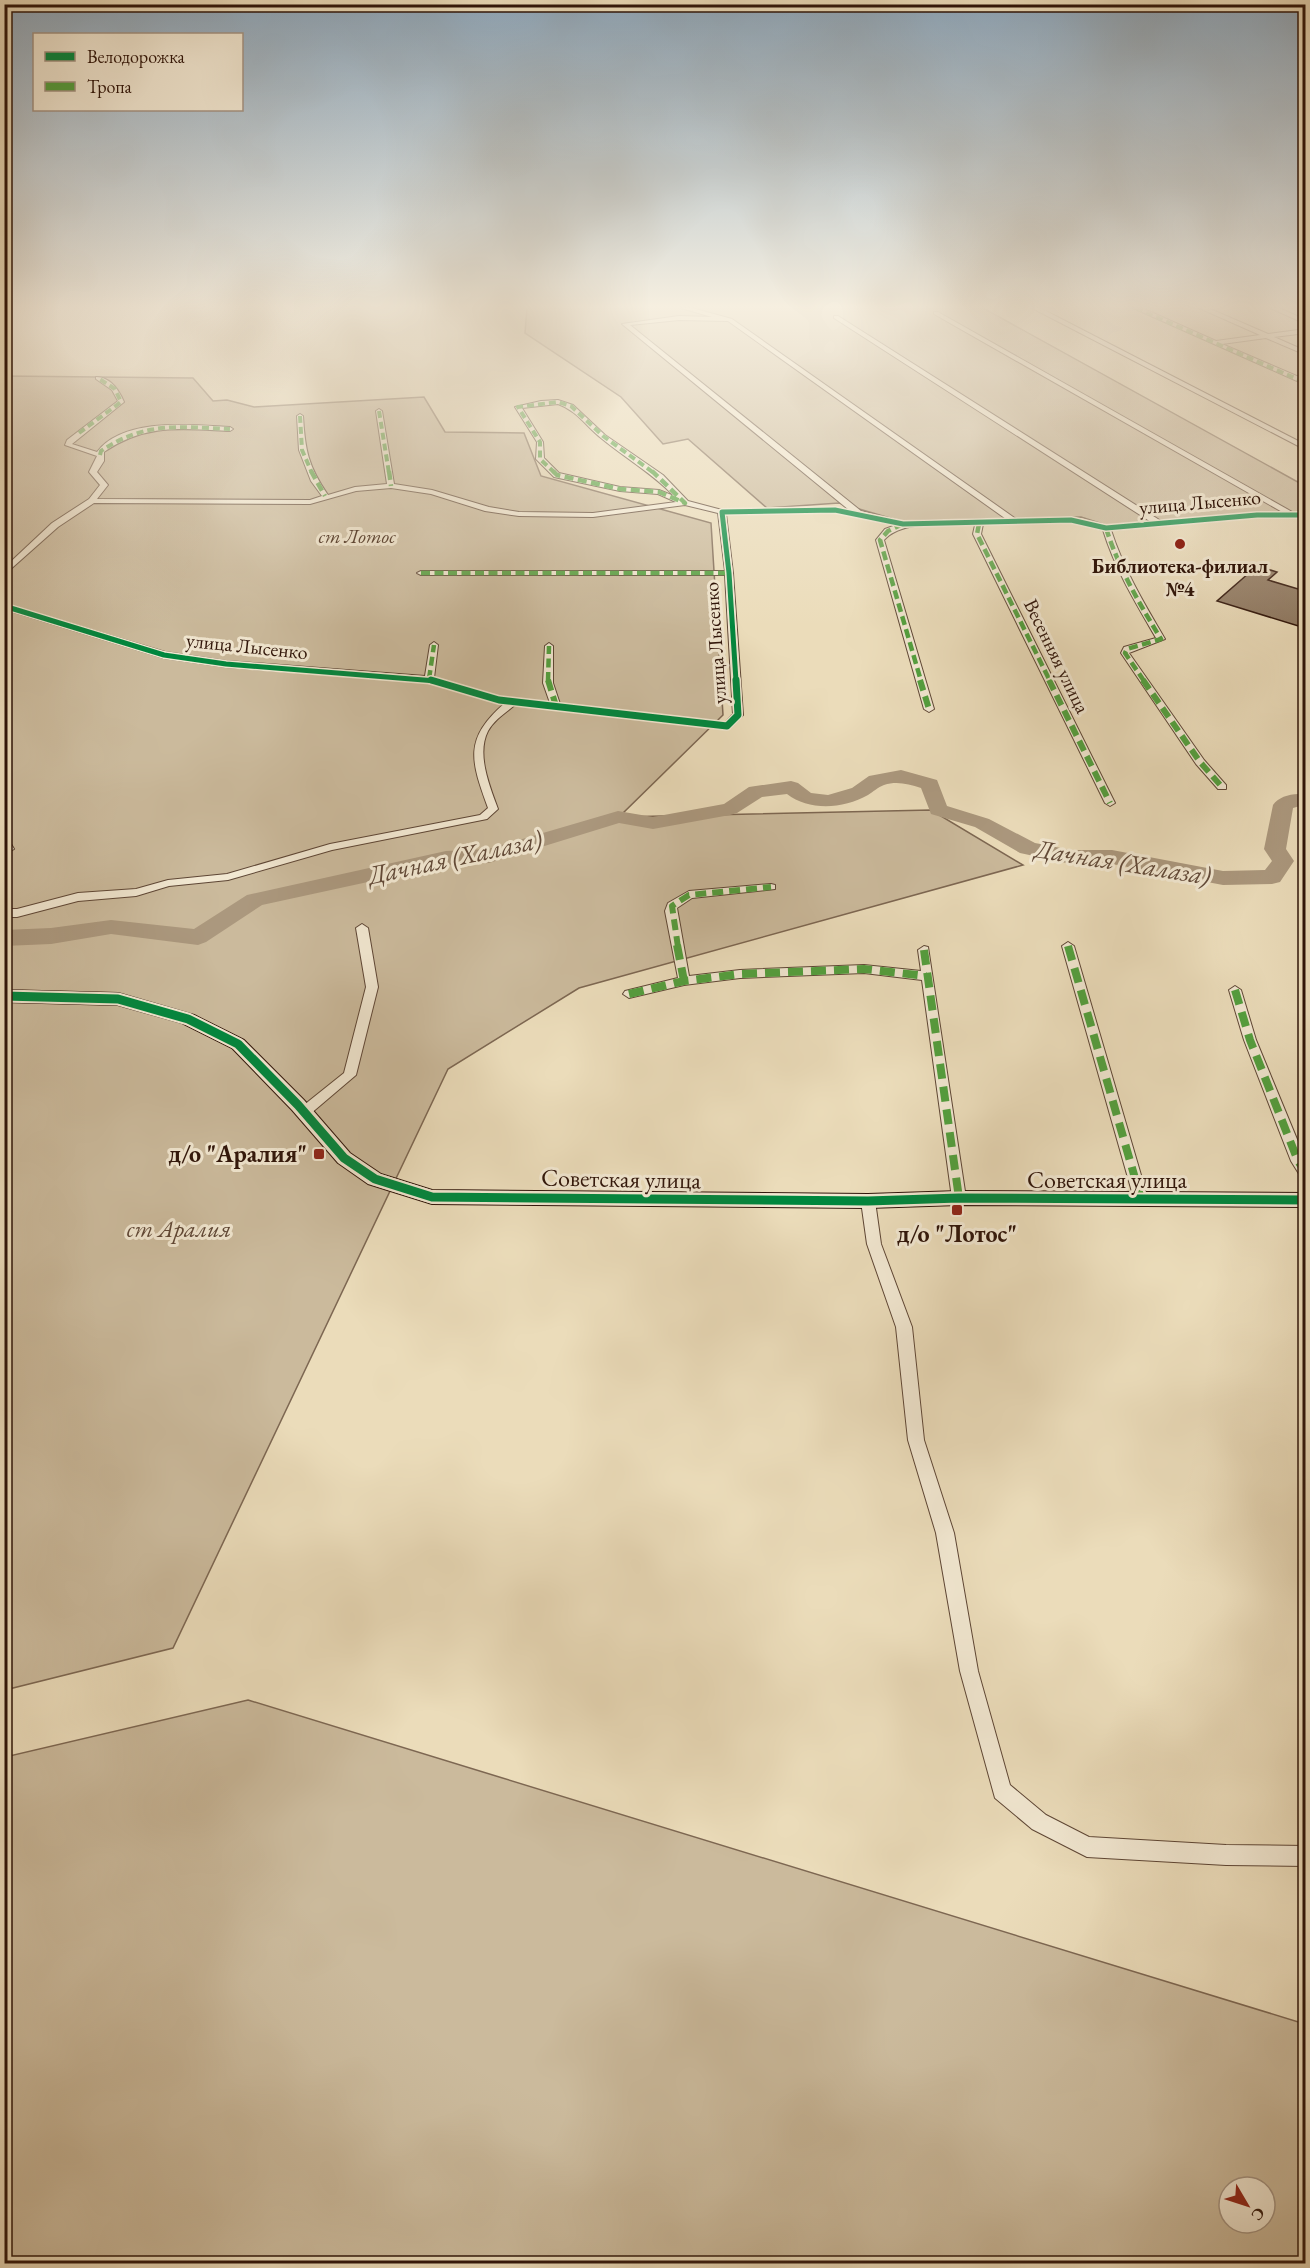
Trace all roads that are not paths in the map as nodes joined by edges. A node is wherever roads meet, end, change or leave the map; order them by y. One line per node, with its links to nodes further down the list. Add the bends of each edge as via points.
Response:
1 (105, 414): 13 (street, via 69,441 68,446)
2 (379, 414): 14 (street)
3 (522, 414): 17 (street, via 540,442 540,459 557,475 620,489 659,492)
4 (579, 414): 17 (street, via 660,477)
5 (736, 414): 19 (street)
6 (862, 414): 22 (street)
7 (988, 414): 25 (street)
8 (1115, 414): 20 (street)
9 (1239, 414): 12 (street)
10 (300, 416): 15 (street, via 302,450)
11 (230, 429): 13 (street, via 171,428 129,434)
12 (1305, 448)
13 (100, 455): 16 (street, via 93,472 104,485)
14 (391, 486): 15 (street); 17 (street, via 519,514 593,515)
15 (325, 496): 16 (street, via 310,502)
16 (92, 501): 27 (street, via 55,525)
17 (685, 503): 18 (street)
18 (722, 512): 19 (street, улица Лысенко); 29 (street, улица Лысенко)
19 (858, 513): 23 (street, улица Лысенко)
20 (1292, 514): 21 (street, улица Лысенко); 25 (street, улица Лысенко)
21 (1305, 515)
22 (1015, 522): 24 (street, улица Лысенко); 26 (street, улица Лысенко, via 1071,520)
23 (903, 524): 24 (street, улица Лысенко); 36 (street, via 880,540)
24 (979, 524): 38 (street, Весенняя улица, via 977,534)
25 (1160, 524): 26 (street, улица Лысенко)
26 (1106, 528): 37 (street, via 1128,584 1161,639 1125,653 1200,762)
27 (4, 573)
28 (421, 573): 29 (street)
29 (729, 573): 35 (street, улица Лысенко, via 738,715 731,723 718,726)
30 (4, 606): 33 (street, улица Лысенко, via 164,655 225,664)
31 (434, 645): 33 (street)
32 (549, 646): 35 (street, via 548,683)
33 (429, 679): 34 (street, улица Лысенко)
34 (513, 701): 35 (street, улица Лысенко); 42 (street, via 481,737 479,756 493,808 483,817 330,847 228,877 78,897 17,914)
35 (556, 706)
36 (929, 709)
37 (1222, 787)
38 (1110, 803)
39 (4, 841): 40 (street, via 9,849)
40 (4, 852)
41 (771, 887): 47 (street, via 689,895 672,906)
42 (4, 913)
43 (362, 928): 51 (street, via 372,987 350,1075)
44 (1068, 946): 54 (street)
45 (924, 950): 46 (street)
46 (926, 976): 47 (street, via 864,969 740,974); 53 (street)
47 (684, 981): 49 (street)
48 (1235, 990): 52 (street, via 1250,1040)
49 (629, 994)
50 (4, 996): 51 (street, Советская улица, via 118,999 188,1019 238,1044)
51 (304, 1112): 56 (street, Советская улица, via 344,1158 375,1179 432,1197)
52 (1305, 1173)
53 (959, 1198): 54 (street, Советская улица); 56 (street, Советская улица)
54 (1141, 1199): 55 (street, Советская улица)
55 (1305, 1200)
56 (868, 1201): 57 (street, via 874,1244 904,1327 916,1440 945,1533 969,1671 1002,1791 1039,1822 1087,1847)
57 (1305, 1856)

